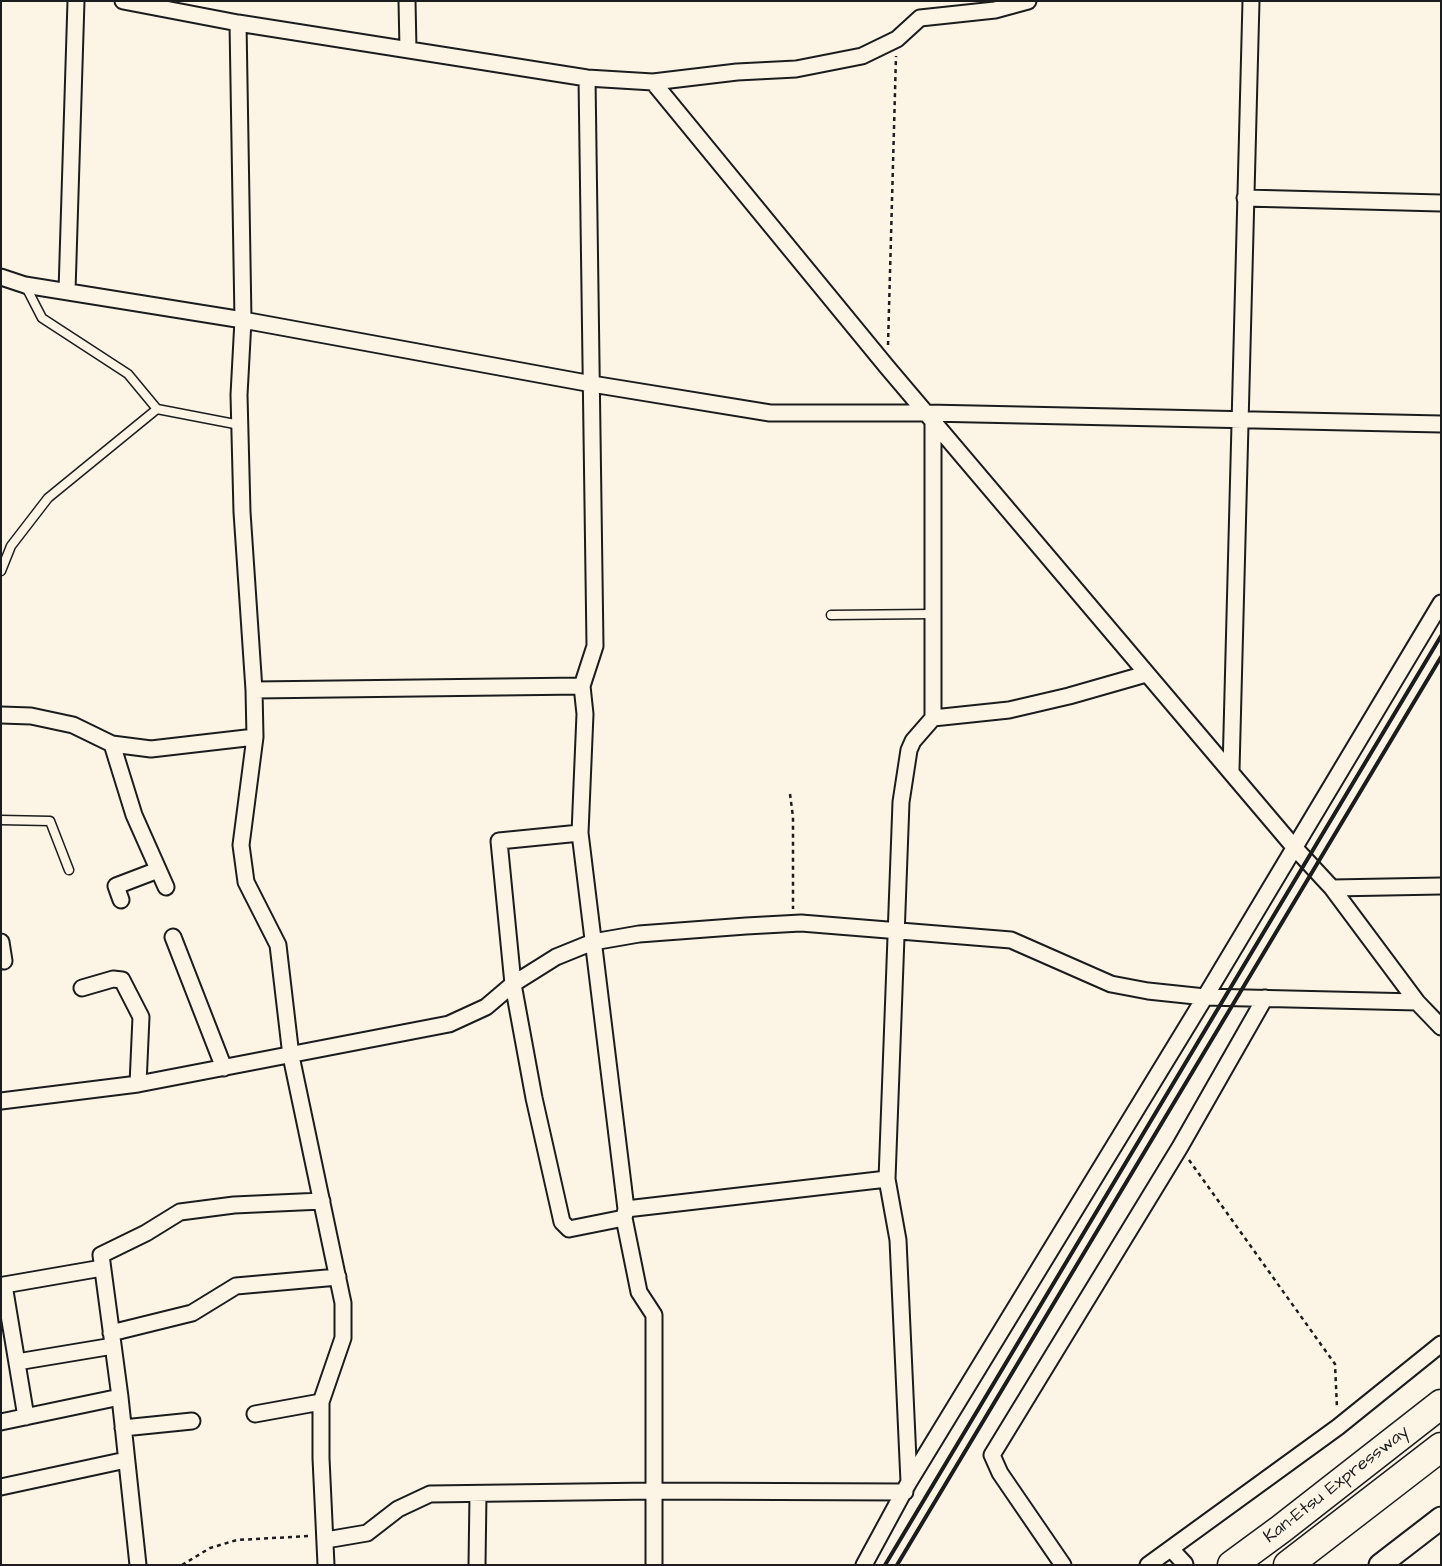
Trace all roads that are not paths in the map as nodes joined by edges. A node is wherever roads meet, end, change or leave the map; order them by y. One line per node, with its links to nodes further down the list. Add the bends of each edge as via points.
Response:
1 (76, 1): 14 (street)
2 (123, 1): 6 (street)
3 (407, 1): 7 (street)
4 (1028, 1): 9 (street, via 995,10 920,18 896,38 862,56 796,69)
5 (1251, 1): 10 (street)
6 (238, 23): 7 (street); 15 (street)
7 (408, 49): 8 (street)
8 (587, 78): 9 (street); 16 (street)
9 (653, 82): 18 (street)
10 (1245, 198): 11 (street); 19 (street)
11 (1441, 203)
12 (1, 277): 13 (street)
13 (25, 285): 14 (street); 17 (lane, via 42,318 128,374)
14 (67, 291): 15 (street)
15 (243, 320): 16 (street); 21 (street)
16 (592, 384): 18 (street, via 770,413); 27 (street, via 595,646)
17 (157, 409): 21 (lane); 22 (lane, via 48,498 11,546)
18 (931, 417): 19 (street); 24 (street); 26 (street)
19 (1240, 419): 20 (street); 33 (street)
20 (1441, 424)
21 (240, 425): 28 (street, via 242,512)
22 (1, 571)
23 (1441, 603): 36 (street)
24 (932, 614): 25 (lane); 30 (street)
25 (831, 615)
26 (1146, 674): 30 (street, via 1009,710); 33 (street)
27 (582, 686): 28 (street); 35 (street, via 585,714)
28 (254, 690): 31 (street)
29 (1, 715): 32 (street, via 31,716 73,725)
30 (933, 718): 43 (street, via 913,741 906,760)
31 (255, 737): 32 (street, via 150,749); 54 (street, via 241,845 246,882 278,945)
32 (112, 744): 38 (street, via 134,814)
33 (1231, 770): 36 (street)
34 (1, 820): 37 (lane, via 50,821)
35 (580, 833): 46 (street); 48 (street, via 499,841)
36 (1294, 847): 41 (street); 50 (street)
37 (68, 870)
38 (158, 870): 40 (street); 42 (street, via 116,886)
39 (1441, 886): 41 (street)
40 (166, 887)
41 (1332, 888): 52 (street)
42 (121, 900)
43 (896, 930): 46 (street, via 793,924 639,934); 50 (street, via 1012,940 1111,984 1148,992); 58 (street)
44 (173, 938): 55 (street)
45 (1, 942): 47 (street)
46 (594, 942): 48 (street, via 556,957); 60 (street)
47 (4, 961)
48 (513, 984): 54 (street, via 486,1007 449,1024); 60 (street, via 562,1222 569,1228)
49 (82, 988): 56 (street, via 113,979 122,980 141,1017)
50 (1205, 997): 51 (street); 77 (street)
51 (1264, 998): 52 (street); 90 (street, via 1180,1147 992,1455 1000,1473)
52 (1417, 1002): 53 (street)
53 (1441, 1027)
54 (291, 1056): 55 (street); 59 (street)
55 (224, 1068): 56 (street)
56 (138, 1084): 57 (street)
57 (1, 1101)
58 (887, 1179): 60 (street); 77 (street, via 898,1240)
59 (322, 1201): 61 (street, via 234,1205 180,1212 146,1234 100,1255); 62 (street)
60 (625, 1213): 78 (street, via 639,1292 654,1315)
61 (102, 1268): 63 (street); 65 (street, via 4,1285)
62 (338, 1276): 63 (street, via 236,1286 192,1313); 67 (street, via 343,1303 343,1338)
63 (112, 1340): 65 (street); 66 (street)
64 (1441, 1344): 82 (street, via 1338,1427)
65 (17, 1362): 70 (street)
66 (120, 1397): 70 (street); 73 (street)
67 (321, 1402): 69 (street); 81 (street)
68 (1441, 1404): 92 (highway, Kan-Etsu Expressway)
69 (254, 1414)
70 (26, 1417): 72 (street)
71 (192, 1421): 73 (street)
72 (1, 1422)
73 (123, 1428): 75 (street)
74 (1441, 1447): 93 (highway, Kan-Etsu Expressway)
75 (126, 1460): 76 (street); 85 (street)
76 (1, 1487)
77 (907, 1487): 78 (street); 89 (street)
78 (653, 1491): 79 (street); 88 (street)
79 (478, 1494): 81 (street, via 430,1494 398,1509 368,1533); 87 (street)
80 (1441, 1518): 83 (street)
81 (326, 1538): 86 (street)
82 (1171, 1549): 84 (street); 91 (street)
83 (1386, 1562)
84 (1185, 1564)
85 (138, 1565)
86 (326, 1565)
87 (477, 1565)
88 (654, 1565)
89 (864, 1565)
90 (1062, 1565)
91 (1148, 1565)
92 (1232, 1565)
93 (1288, 1565)

